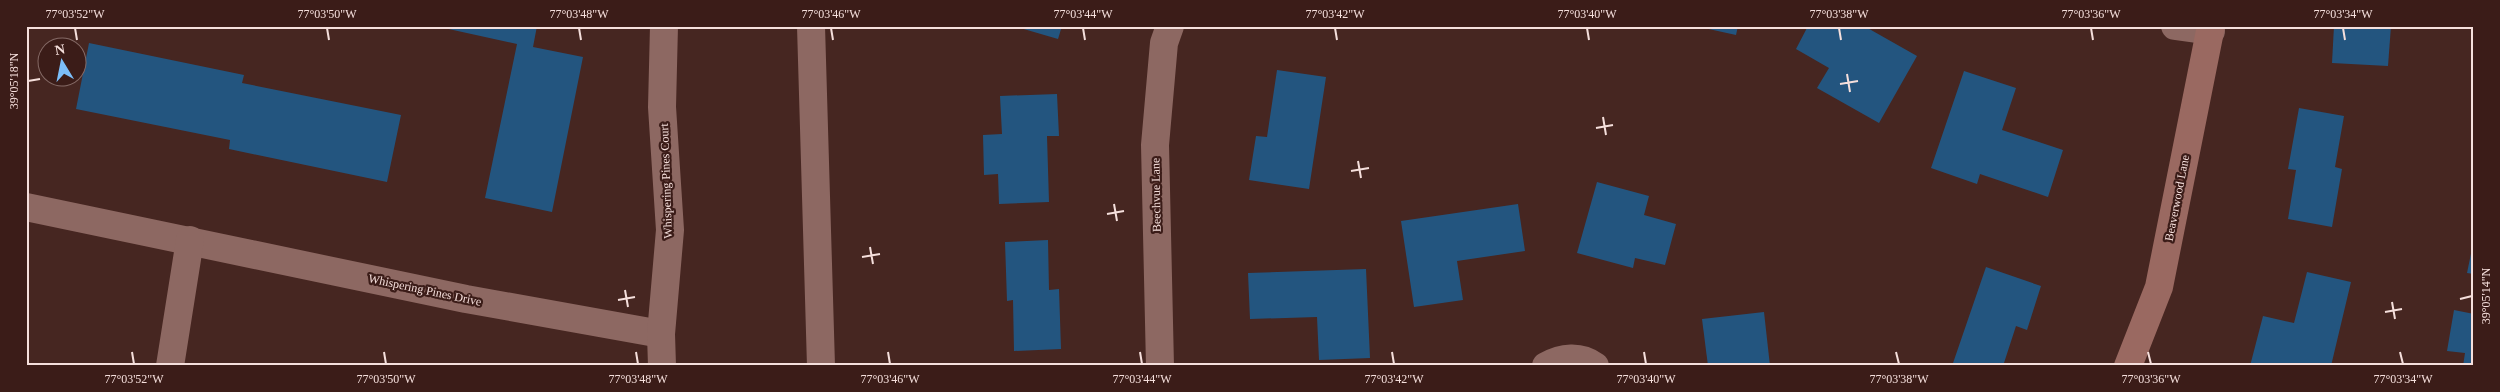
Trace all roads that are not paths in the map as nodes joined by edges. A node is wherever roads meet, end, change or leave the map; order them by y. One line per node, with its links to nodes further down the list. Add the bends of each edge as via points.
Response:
1 (664, 26): 8 (street, Whispering Pines Court, via 662,108 670,230)
2 (811, 26): 11 (street)
3 (1170, 26): 12 (street, Beechvue Lane, via 1164,43 1154,145)
4 (2175, 26): 5 (street)
5 (2211, 29): 15 (street, Beaverwood Lane, via 2159,287)
6 (26, 207): 7 (street, Whispering Pines Drive)
7 (190, 240): 8 (street, Whispering Pines Drive, via 466,299); 9 (street)
8 (661, 334): 10 (street, Whispering Pines Court)
9 (170, 366)
10 (662, 366)
11 (821, 366)
12 (1160, 366)
13 (1546, 366): 14 (street, via 1560,359 1575,358)
14 (1595, 366)
15 (2128, 366)

